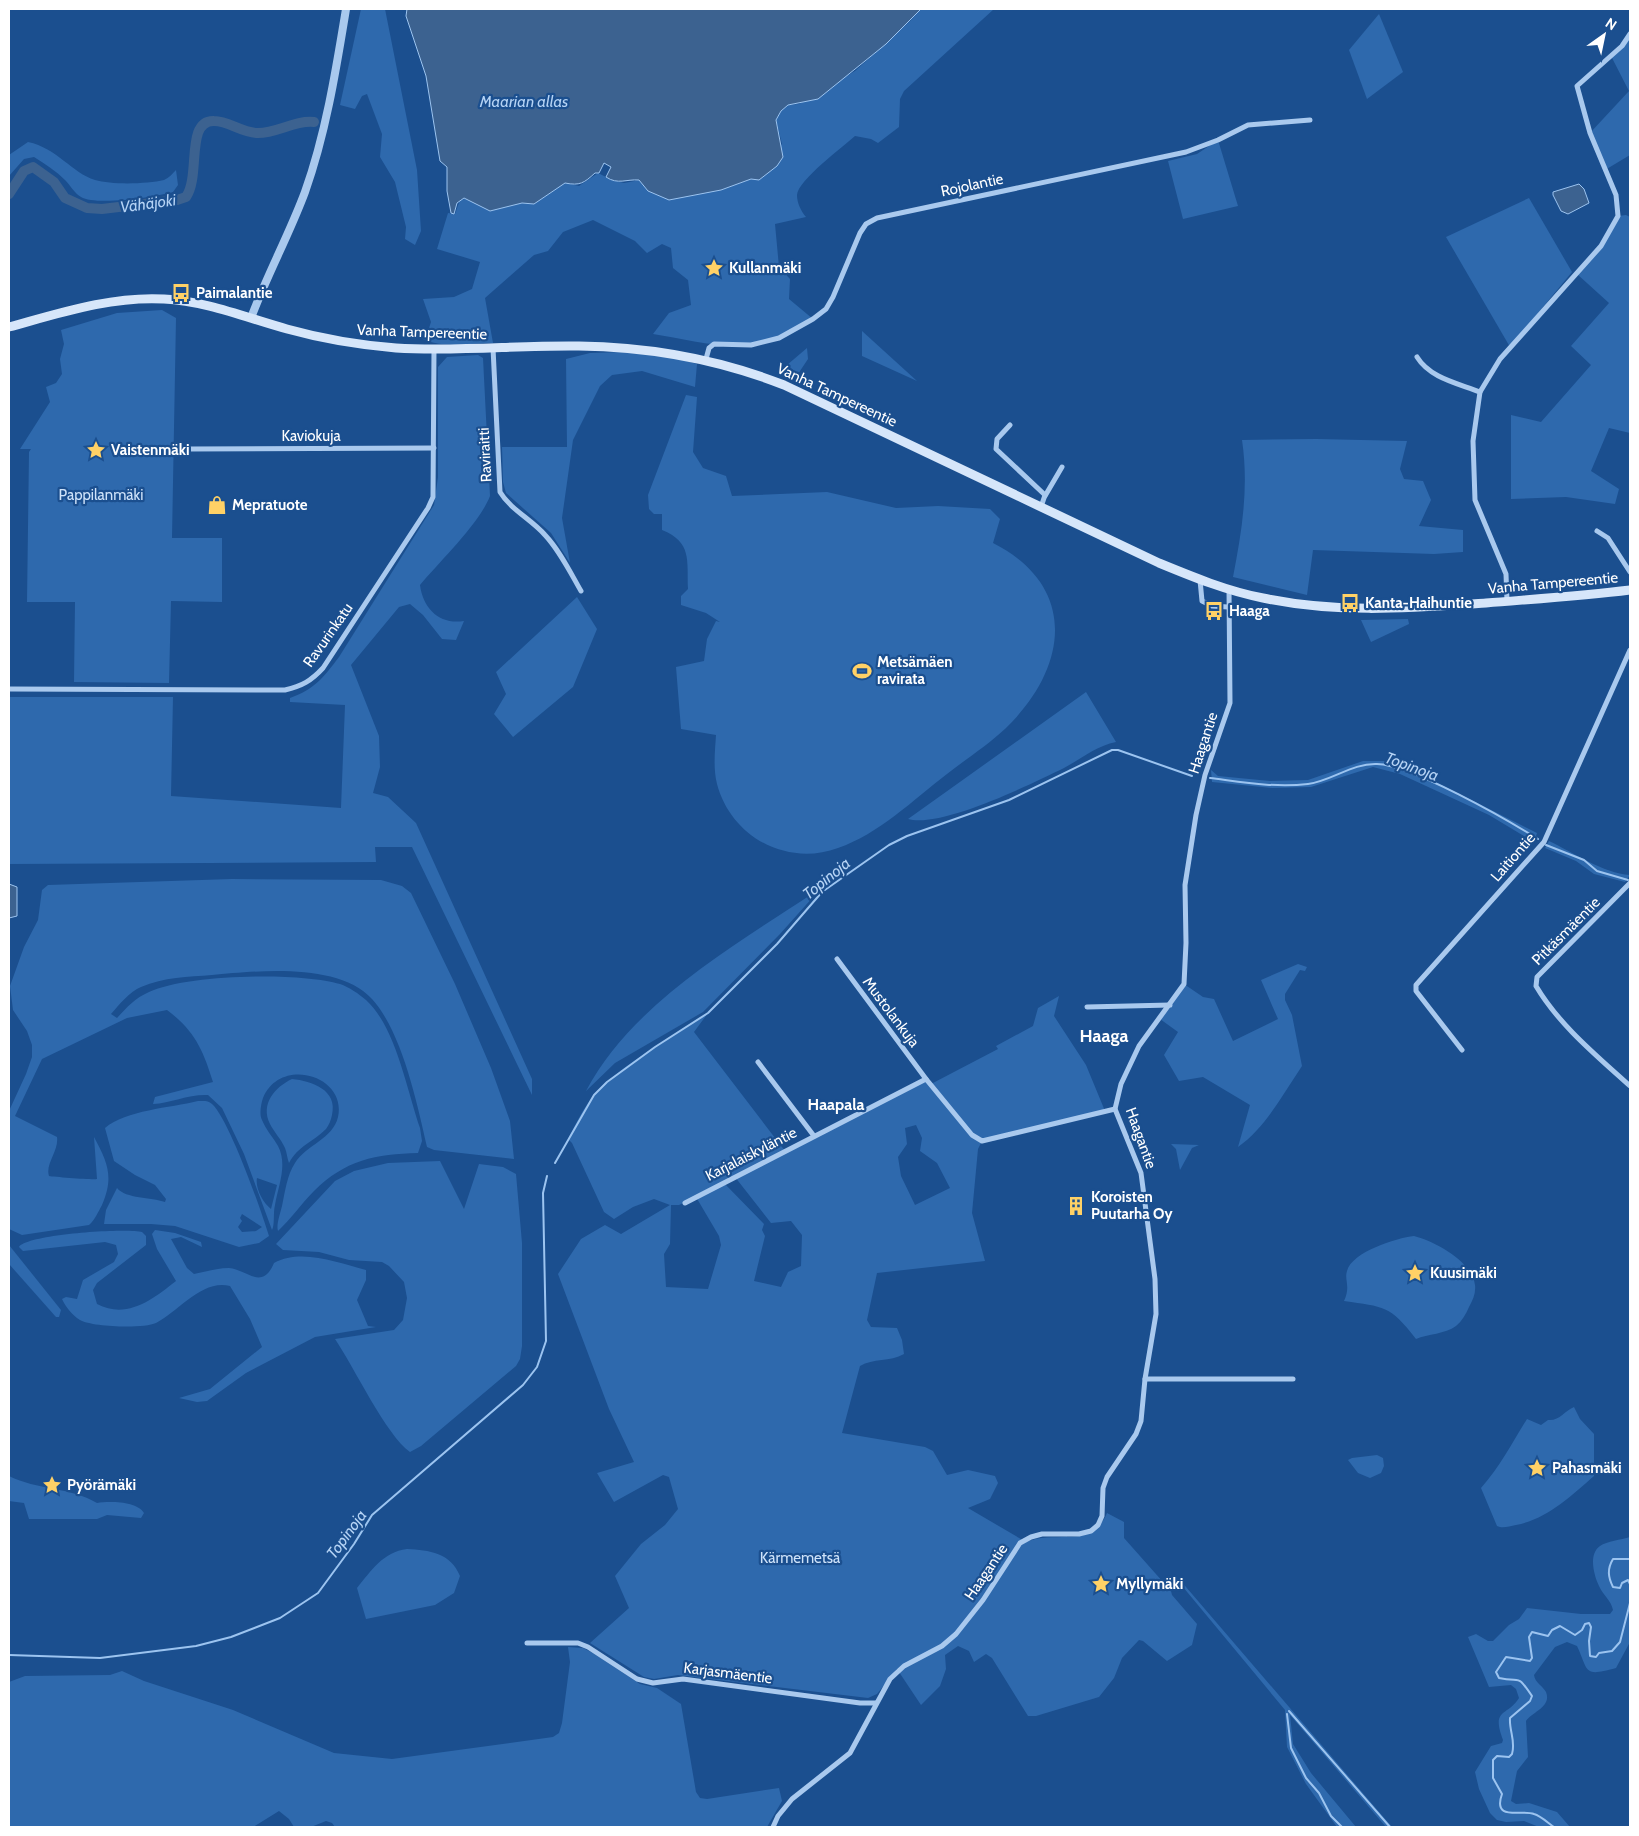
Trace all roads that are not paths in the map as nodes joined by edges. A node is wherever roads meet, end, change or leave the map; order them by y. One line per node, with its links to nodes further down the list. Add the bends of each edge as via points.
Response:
1 (346, 9): 4 (street, via 313,168)
2 (1630, 34): 10 (street, via 1622,46 1577,86 1590,133 1616,195 1618,216 1601,246 1500,358)
3 (1310, 120): 9 (street, Rojolantie, via 1248,126 1186,152 877,218 866,224 860,233 826,309 778,338 751,345 714,344 709,348)
4 (250, 318): 5 (main road, Vanha Tampereentie, via 193,303 150,299 103,303); 7 (main road, Vanha Tampereentie, via 341,342)
5 (9, 327)
6 (493, 348): 7 (main road, Vanha Tampereentie); 9 (main road, Vanha Tampereentie, via 631,348); 22 (street, Raviraitti, via 500,492 555,546)
7 (434, 349): 12 (street, Ravurinkatu)
8 (1417, 357): 10 (street, via 1431,373)
9 (706, 359): 16 (main road, Vanha Tampereentie, via 761,376 812,397)
10 (1480, 392): 23 (street, via 1473,441 1475,500 1506,574)
11 (1010, 426): 15 (street, via 997,439 996,449 1042,490)
12 (434, 448): 13 (street, Kaviokuja); 26 (street, Ravurinkatu, via 433,497 428,508 323,668 307,683 284,690)
13 (189, 449)
14 (1062, 467): 15 (street)
15 (1045, 497): 16 (street)
16 (1040, 507): 19 (main road, Vanha Tampereentie)
17 (1597, 532): 18 (street, via 1608,538)
18 (1630, 572)
19 (1200, 580): 20 (main road, Vanha Tampereentie); 24 (street, via 1202,600 1212,606)
20 (1229, 589): 23 (main road, Vanha Tampereentie, via 1262,598 1349,609 1383,610); 24 (street, Haagantie)
21 (1630, 590): 23 (main road, Vanha Tampereentie)
22 (581, 591)
23 (1507, 601)
24 (1228, 607): 29 (street, Haagantie, via 1230,703 1204,775 1196,815 1185,886 1184,984)
25 (1630, 650): 31 (street, Laitiontie, via 1544,842 1416,985 1416,991)
26 (9, 689)
27 (1630, 884): 34 (street, Pitkäsmäentie, via 1537,977 1536,986 1586,1045)
28 (836, 959): 33 (street, Mustolankuja)
29 (1170, 1005): 30 (street); 35 (street, Haagantie, via 1129,1066)
30 (1087, 1007)
31 (1462, 1050)
32 (758, 1062): 36 (street)
33 (926, 1079): 35 (street, via 972,1135 982,1141); 36 (street, Karjalaiskyläntie)
34 (1630, 1086)
35 (1115, 1109): 38 (street, Haagantie, via 1141,1173 1156,1280 1156,1314)
36 (814, 1136): 37 (street, Karjalaiskyläntie)
37 (685, 1203)
38 (1145, 1379): 39 (street); 41 (street, Haagantie, via 1141,1422 1107,1477 1098,1525 1079,1534 1042,1534 1020,1543 983,1600 956,1634 942,1646 904,1666 890,1679)
39 (1293, 1380)
40 (527, 1643): 41 (street, Karjasmäentie, via 578,1643 646,1682 683,1679)
41 (876, 1703): 42 (street, via 850,1752 792,1799)
42 (773, 1827)

